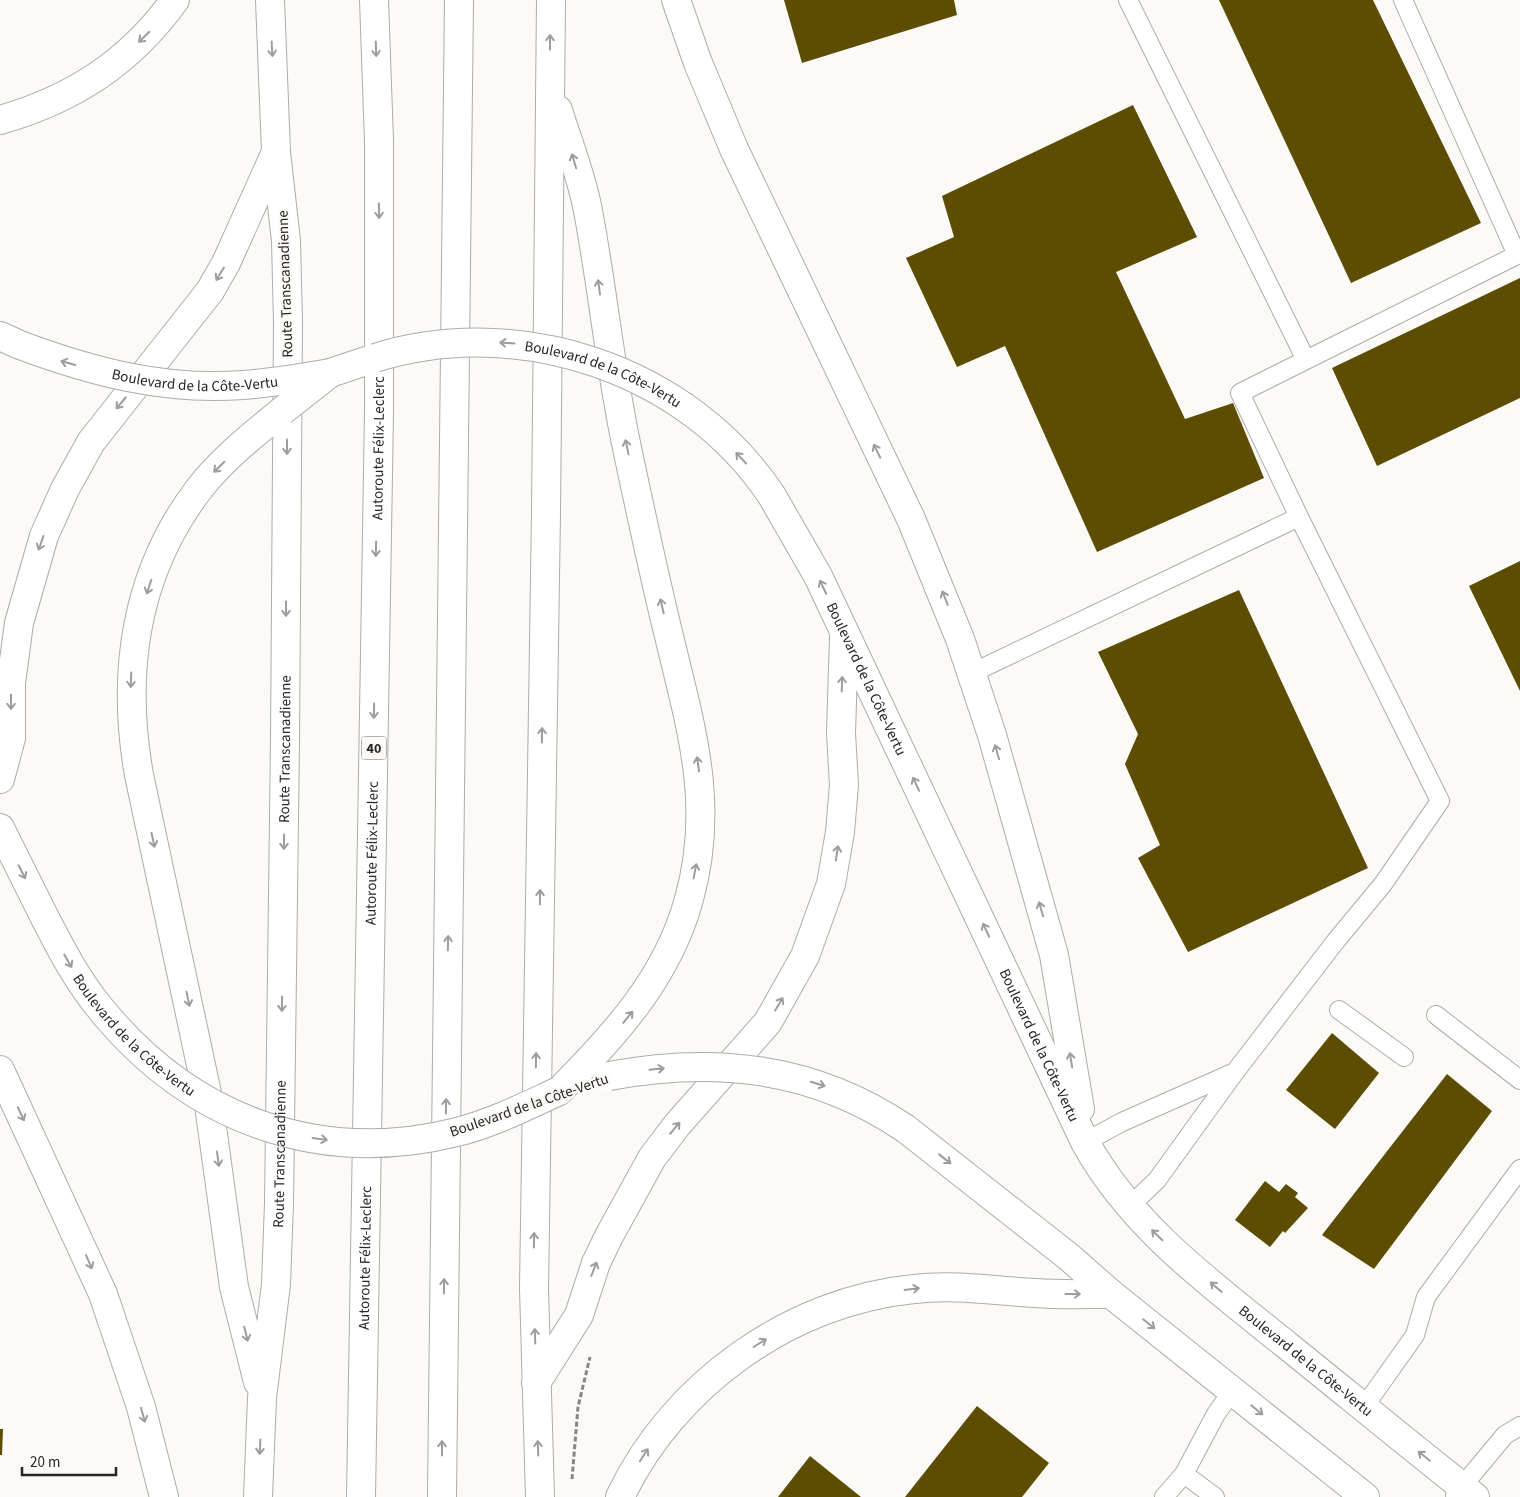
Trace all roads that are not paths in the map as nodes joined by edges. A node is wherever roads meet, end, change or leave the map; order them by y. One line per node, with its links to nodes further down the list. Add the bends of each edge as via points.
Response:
1 (175, 0): 10 (main road, one-way to 10, via 153,29 99,77 67,96)
2 (270, 0): 11 (main road, Route Transcanadienne, one-way to 11)
3 (374, 0): 41 (main road, Autoroute Félix-Leclerc / 40, one-way to 41, via 379,160 379,402)
4 (459, 0): 42 (main road, one-way to 4)
5 (551, 0): 9 (main road, one-way to 5)
6 (676, 0): 18 (main road, one-way to 6, via 911,519 715,107)
7 (1128, 0): 14 (lane)
8 (1403, 0): 12 (lane)
9 (550, 84): 27 (main road, one-way to 9, via 630,1014 656,978 669,953 690,898 702,813 696,750 626,446 588,208); 32 (main road, one-way to 9, via 534,1250)
10 (0, 120)
11 (276, 152): 19 (main road, one-way to 19, via 210,291 91,442 44,536 20,623 11,683 12,738); 34 (main road, Route Transcanadienne, one-way to 34, via 286,241 288,322 281,1064 276,1284)
12 (1519, 254): 14 (lane)
13 (10, 340): 15 (main road, Boulevard de la Côte-Vertu, one-way to 13, bridge, via 243,385 164,384 107,374 56,359)
14 (1306, 360): 16 (lane, via 1240,393)
15 (330, 373): 17 (main road, Boulevard de la Côte-Vertu, one-way to 15, bridge, via 803,547 763,482 729,444 696,416 623,372 574,355 523,344 470,342 393,352); 34 (main road, one-way to 34, bridge, via 256,432 216,470 188,506 156,566 132,658 132,734 208,1098 234,1287)
16 (1299, 517): 18 (lane); 25 (lane, via 1440,801 1383,884)
17 (844, 631): 28 (main road, Boulevard de la Côte-Vertu, one-way to 17); 32 (main road, one-way to 17, via 579,1315 609,1236 652,1158 768,1022 813,938 831,884 843,809)
18 (972, 673): 28 (main road, one-way to 18, via 1054,956)
19 (0, 779)
20 (0, 828): 27 (main road, Boulevard de la Côte-Vertu, one-way to 27, bridge, via 66,960 99,1007 154,1066 220,1108 302,1137 378,1142 457,1132)
21 (1339, 1010): 23 (lane)
22 (1436, 1015): 26 (lane)
23 (1404, 1057)
24 (0, 1070): 39 (main road, one-way to 39, via 103,1294 141,1407)
25 (1235, 1072): 28 (lane); 30 (lane, via 1157,1180)
26 (1520, 1080)
27 (559, 1091): 31 (main road, Boulevard de la Côte-Vertu, one-way to 31, bridge, via 609,1076 690,1067 771,1072 824,1085 867,1104 906,1129)
28 (1085, 1142): 30 (main road, Boulevard de la Côte-Vertu, via 1100,1169)
29 (1520, 1169): 35 (lane, via 1426,1297 1415,1335)
30 (1130, 1207): 35 (main road, Boulevard de la Côte-Vertu, one-way to 30, via 1219,1289 1162,1240)
31 (1111, 1294): 33 (main road, Boulevard de la Côte-Vertu, one-way to 33); 44 (main road, one-way to 31, via 647,1450 669,1422 713,1378 765,1340 829,1309 892,1292 942,1287)
32 (536, 1383): 43 (main road, one-way to 32)
33 (1233, 1390): 37 (lane, via 1216,1414); 47 (main road, Boulevard de la Côte-Vertu, one-way to 47)
34 (262, 1398): 40 (main road, Route Transcanadienne, one-way to 40)
35 (1364, 1407): 38 (main road, Boulevard de la Côte-Vertu, one-way to 35)
36 (1520, 1426): 38 (lane, via 1504,1435)
37 (1184, 1474): 45 (lane); 46 (lane)
38 (1464, 1494)
39 (164, 1497)
40 (258, 1497)
41 (361, 1497)
42 (442, 1497)
43 (540, 1497)
44 (620, 1497)
45 (1164, 1497)
46 (1215, 1497)
47 (1365, 1497)

